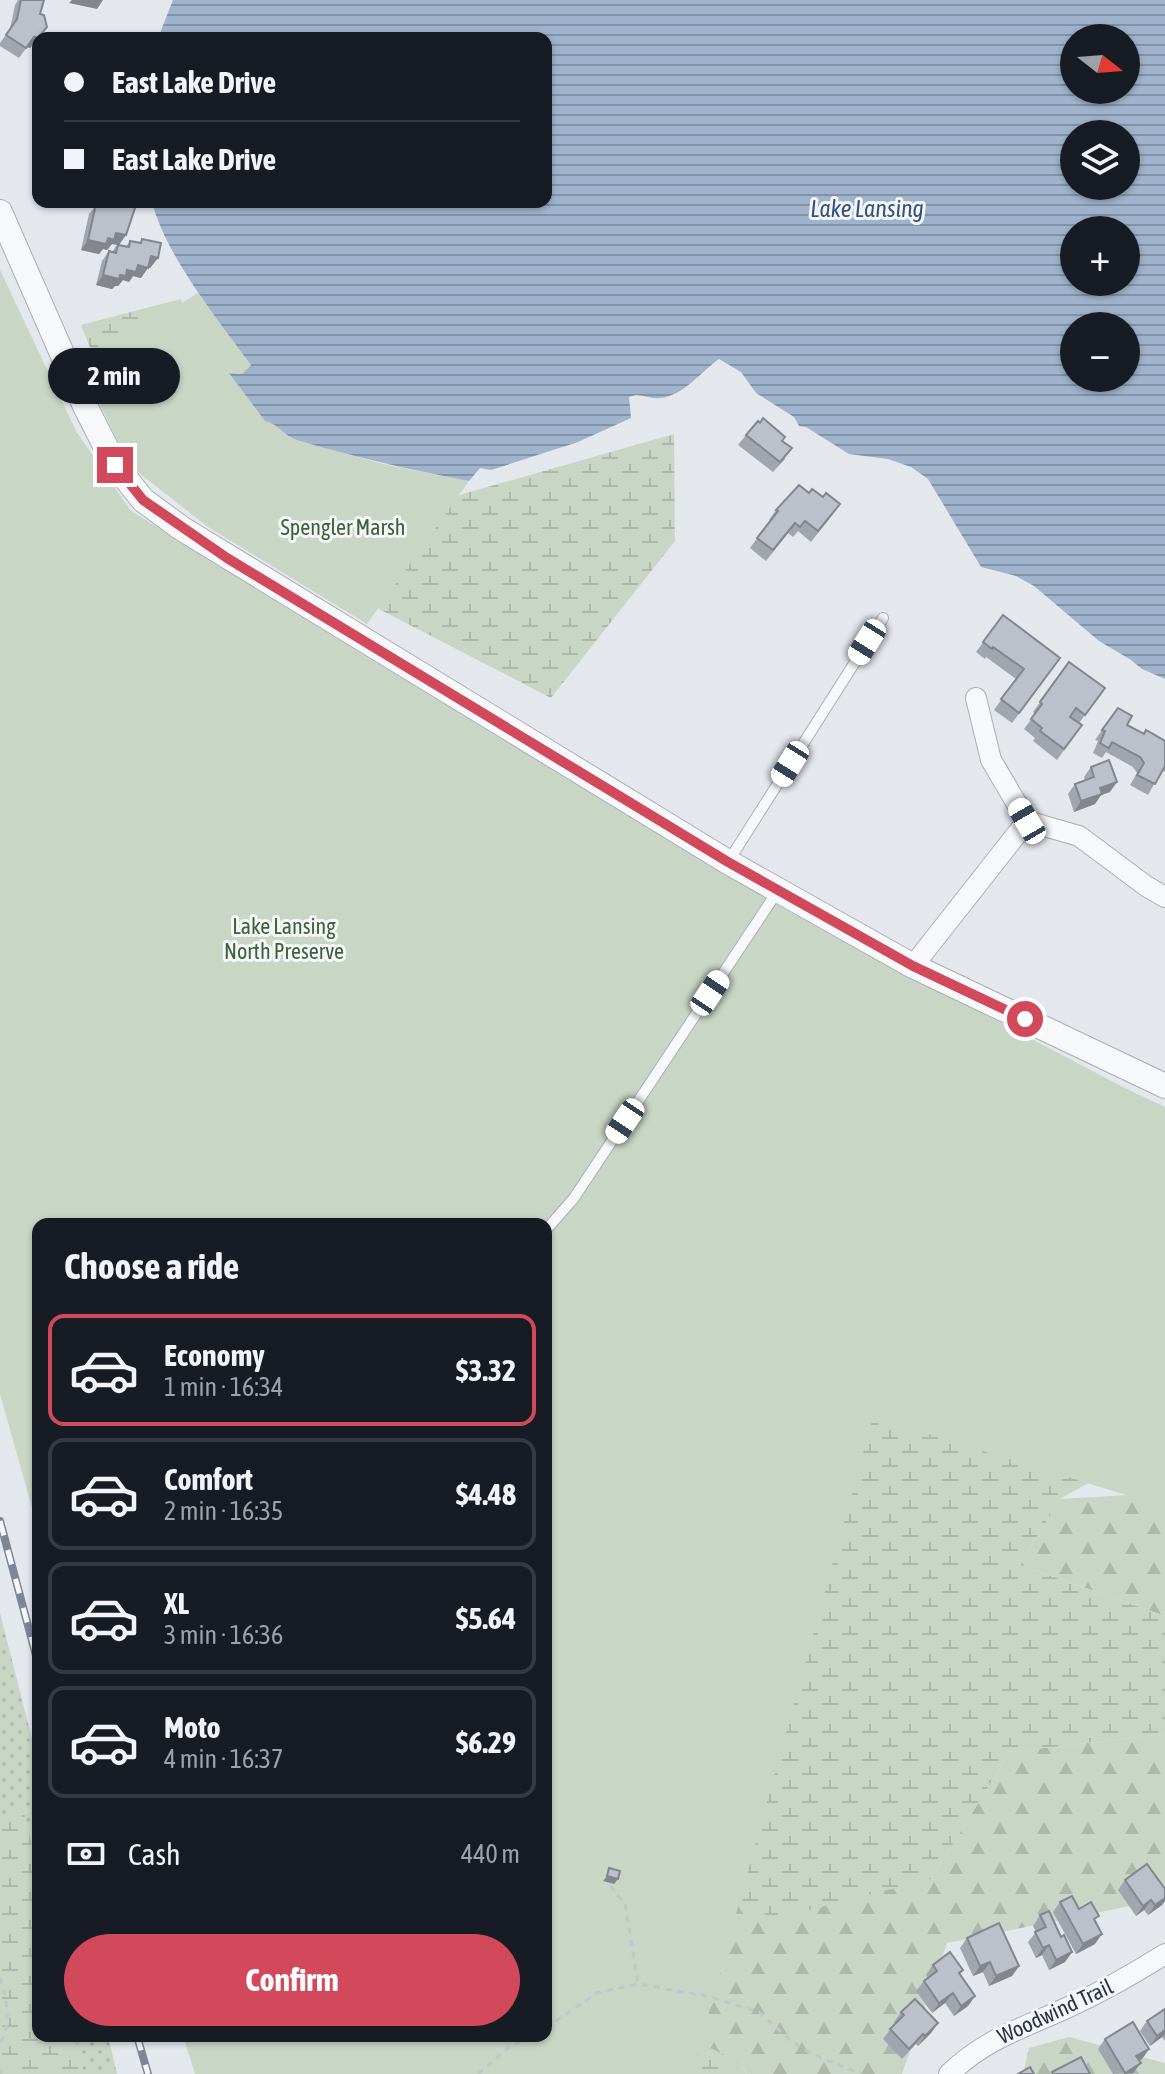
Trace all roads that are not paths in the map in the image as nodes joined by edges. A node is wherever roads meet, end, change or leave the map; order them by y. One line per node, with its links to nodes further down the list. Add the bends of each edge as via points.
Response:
1 (0, 212): 5 (street, via 85,406 115,465 143,500 227,558)
2 (883, 618): 5 (lane)
3 (976, 698): 4 (street, via 991,760)
4 (1027, 821): 7 (street, via 1079,836); 8 (street)
5 (728, 862): 6 (street)
6 (778, 890): 8 (street); 10 (lane, via 574,1198)
7 (1165, 897)
8 (913, 966): 9 (street)
9 (1165, 1086)
10 (552, 1223)
11 (1165, 1954): 12 (street, Woodwind Trail, via 1102,1991 1001,2035)
12 (949, 2074)

